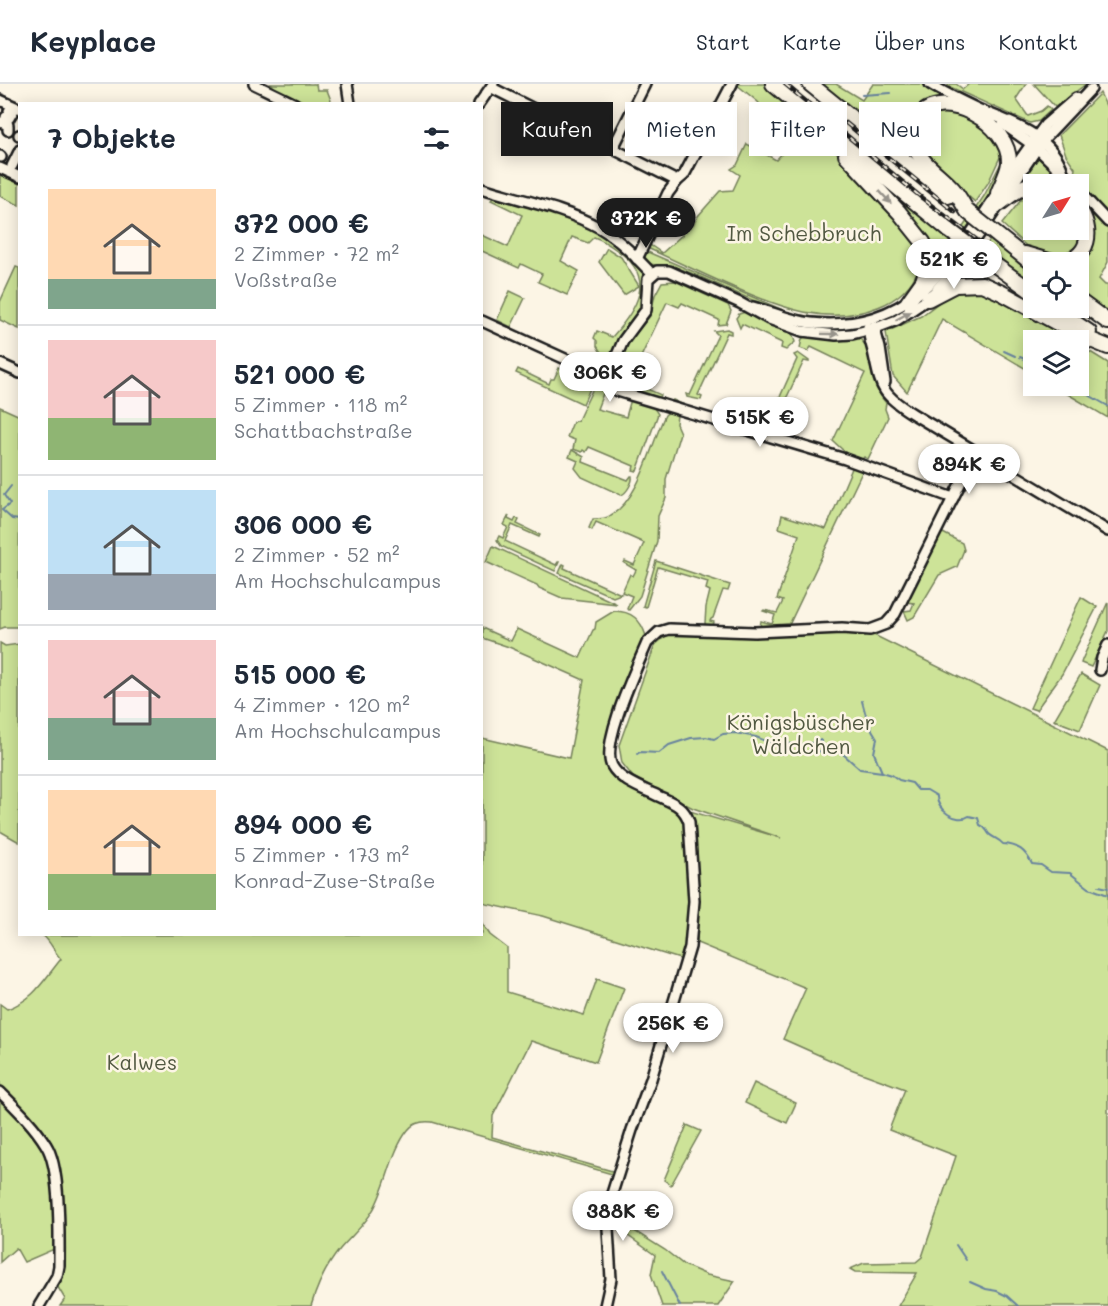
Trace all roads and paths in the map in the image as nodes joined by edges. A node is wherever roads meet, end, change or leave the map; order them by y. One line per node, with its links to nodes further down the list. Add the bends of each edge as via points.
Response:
1 (255, 84): 10 (street)
2 (347, 84): 11 (street)
3 (645, 84): 18 (street)
4 (773, 84): 14 (highway)
5 (810, 84): 30 (highway)
6 (728, 85): 25 (street, via 684,175)
7 (935, 85): 17 (street, via 1020,126)
8 (492, 86): 12 (street); 13 (street)
9 (1095, 87): 17 (street, via 1062,109)
10 (292, 102)
11 (350, 102)
12 (480, 102)
13 (523, 102)
14 (794, 102)
15 (18, 110): 16 (street)
16 (4, 116)
17 (1037, 142): 24 (street, via 1055,154); 28 (street)
18 (613, 146)
19 (847, 146): 37 (highway, bridge)
20 (613, 149): 25 (street)
21 (847, 156): 39 (highway, one-way to 39, via 923,242 927,268)
22 (8, 162): 23 (street)
23 (18, 174)
24 (1065, 174)
25 (677, 181): 35 (street)
26 (1023, 187): 28 (highway)
27 (483, 188): 35 (street, via 601,228)
28 (999, 199): 30 (highway, via 1009,164 1008,148 1001,135 986,121 963,109 941,104 928,108 914,122 914,146 954,190); 38 (street, via 959,264); 39 (street, via 924,291)
29 (1089, 202): 31 (street)
30 (965, 209): 32 (highway, bridge)
31 (1108, 222)
32 (1015, 250): 33 (highway); 34 (highway)
33 (1023, 253)
34 (1023, 256)
35 (637, 259): 36 (street)
36 (652, 274): 40 (street, via 661,269 669,271); 50 (street, via 648,279 646,310 622,340)
37 (1023, 285)
38 (928, 299): 46 (street, one-way to 38, via 897,320); 47 (highway, via 955,285 982,285)
39 (908, 302): 43 (street)
40 (740, 303): 43 (street, via 808,322); 46 (street, one-way to 46, via 802,331 836,335)
41 (1089, 308): 45 (highway)
42 (1067, 318): 47 (highway)
43 (869, 319): 46 (street)
44 (483, 321): 50 (street, via 596,373)
45 (1108, 322)
46 (872, 330): 51 (street, via 878,379 891,398)
47 (1108, 346)
48 (0, 364): 49 (street)
49 (18, 372)
50 (606, 373): 52 (street, via 617,391 866,467)
51 (976, 452): 52 (street); 53 (street)
52 (953, 498): 58 (street, via 895,614 880,627 758,632 669,629 647,643 611,734 609,758 619,774 685,811 693,864 692,928 663,1038 609,1203 611,1279)
53 (1108, 531)
54 (1108, 645): 55 (street)
55 (1100, 670)
56 (0, 1092): 57 (street, via 48,1147 55,1169 59,1266)
57 (39, 1306)
58 (605, 1306)

